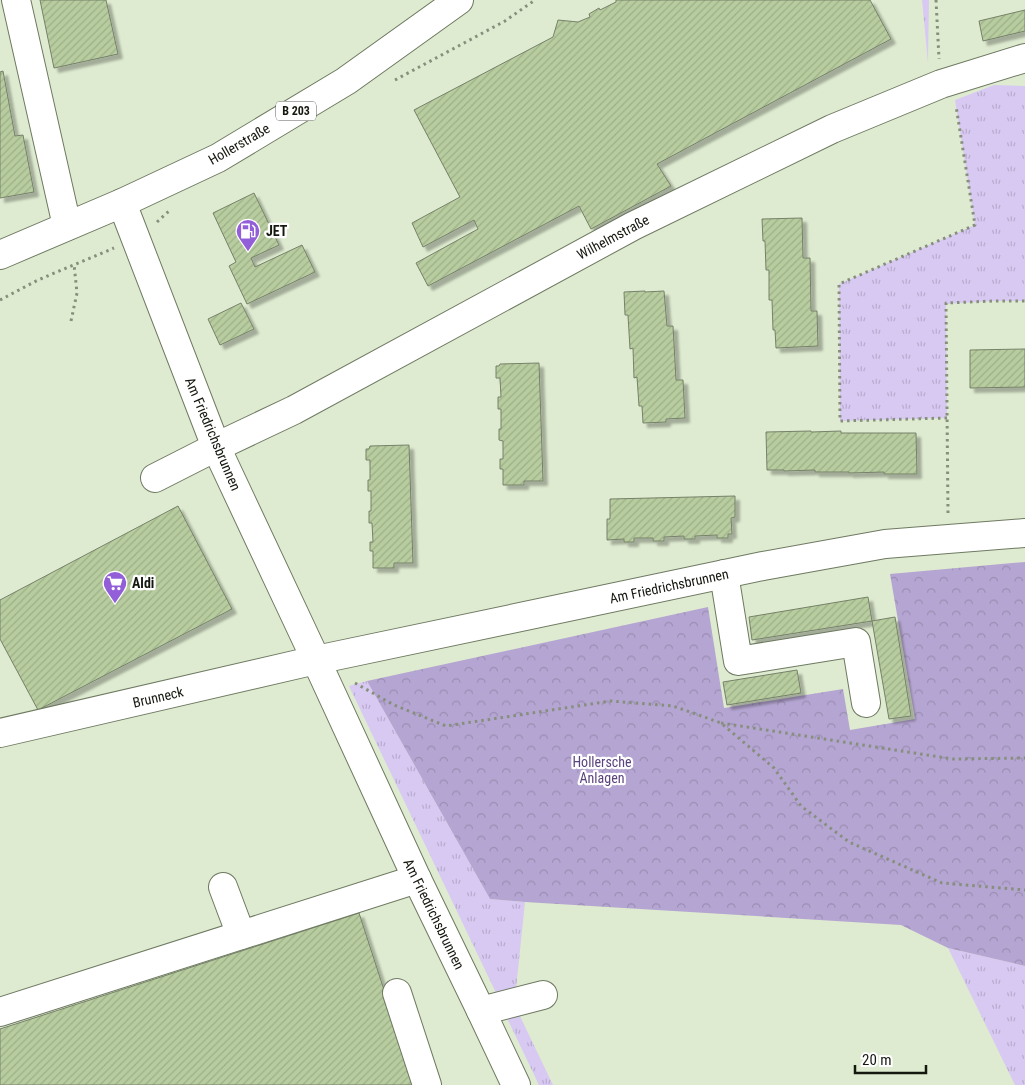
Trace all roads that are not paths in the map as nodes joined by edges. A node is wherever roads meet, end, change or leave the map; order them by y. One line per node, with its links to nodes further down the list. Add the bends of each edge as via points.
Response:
1 (16, 0): 5 (street)
2 (459, 0): 4 (street, Hollerstraße / B 203, via 346,81 218,158)
3 (1025, 58): 7 (street, Wilhelmstraße, via 946,82 832,129 633,226 294,410)
4 (122, 203): 5 (street, Hollerstraße / B 203); 7 (street, Am Friedrichsbrunnen)
5 (67, 226): 6 (street, Hollerstraße / B 203)
6 (0, 255)
7 (216, 447): 8 (street, Wilhelmstraße); 11 (street, Am Friedrichsbrunnen)
8 (155, 478)
9 (1025, 533): 10 (street, Am Friedrichsbrunnen, via 885,544)
10 (724, 574): 11 (street, Am Friedrichsbrunnen); 12 (street, via 738,661 856,642)
11 (316, 660): 13 (street, Brunneck); 14 (street, Am Friedrichsbrunnen)
12 (866, 703)
13 (0, 733)
14 (417, 879): 16 (street); 19 (street, Am Friedrichsbrunnen)
15 (223, 887): 16 (street)
16 (241, 935): 20 (street)
17 (397, 993): 21 (street)
18 (543, 995): 19 (street)
19 (481, 1011): 22 (street, Am Friedrichsbrunnen)
20 (0, 1012)
21 (427, 1085)
22 (516, 1085)

